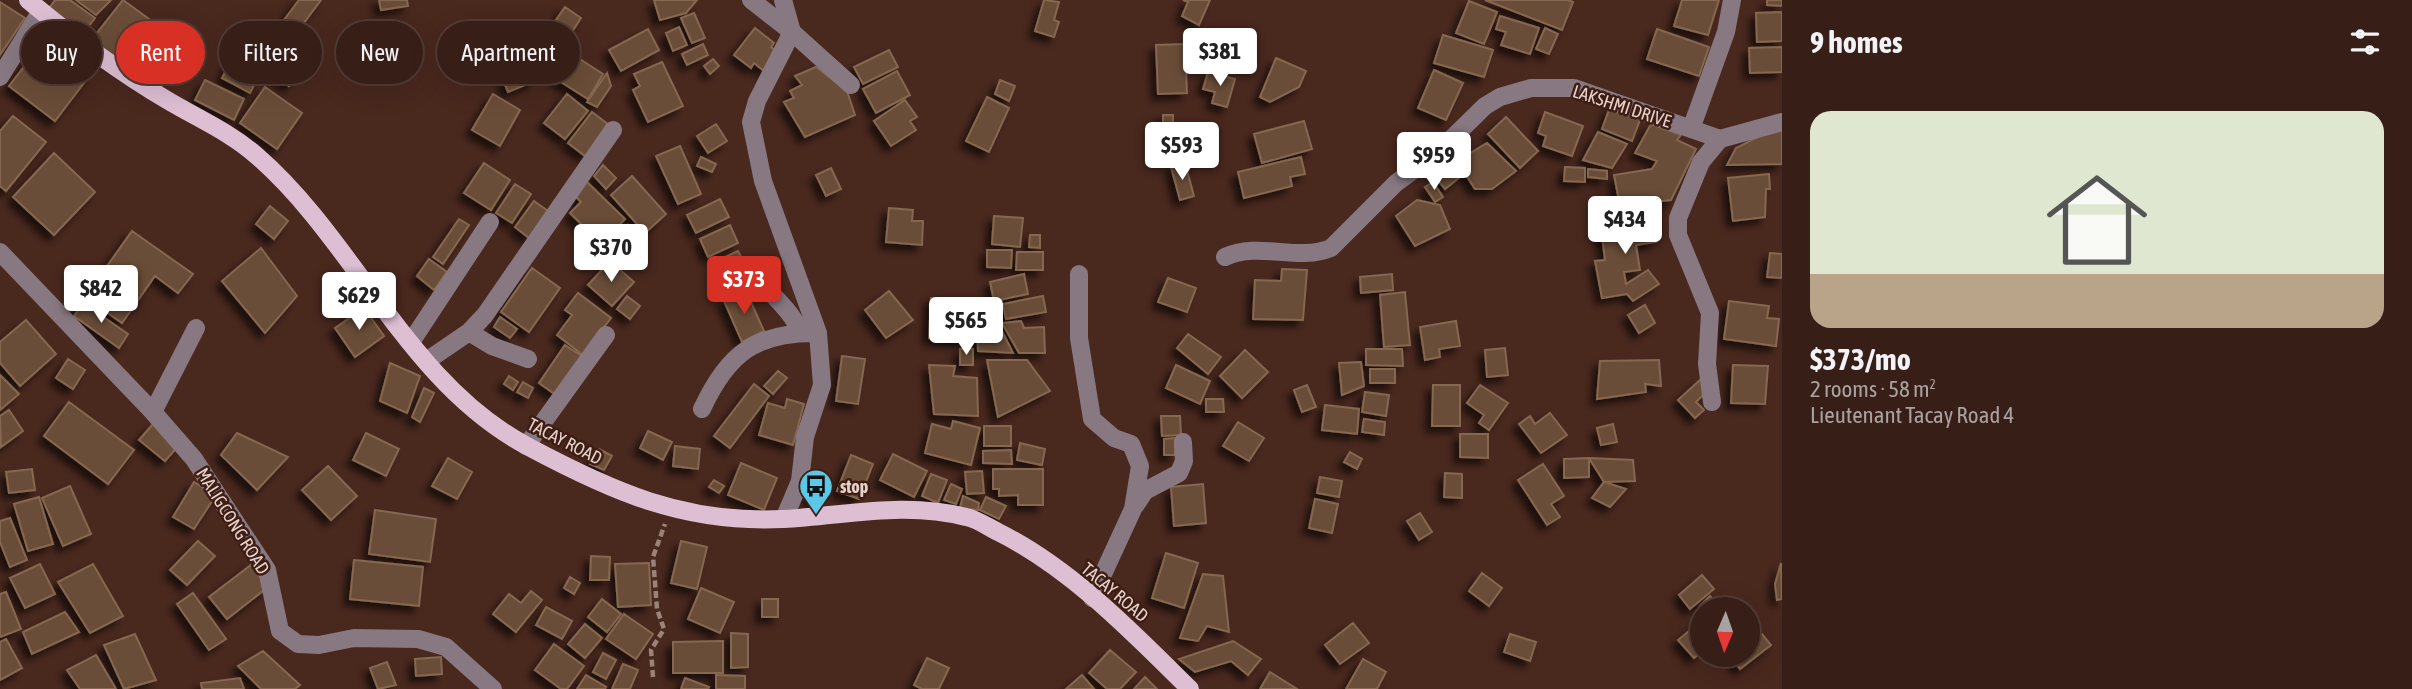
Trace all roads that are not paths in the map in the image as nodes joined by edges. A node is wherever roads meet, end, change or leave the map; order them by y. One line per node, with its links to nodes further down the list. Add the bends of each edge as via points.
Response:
1 (751, 0): 5 (street)
2 (783, 0): 5 (street)
3 (1732, 0): 9 (street, via 1726,32)
4 (34, 5): 6 (street); 22 (main road, TACAY ROAD, via 126,74 257,155 300,201)
5 (792, 32): 7 (street); 20 (street, via 751,121 763,181)
6 (0, 77)
7 (851, 85)
8 (1782, 122): 11 (street)
9 (1691, 129): 11 (street, LAKSHMI DRIVE); 14 (street, LAKSHMI DRIVE, via 1574,88 1531,88 1485,106 1437,153 1396,183 1331,248 1318,254 1239,250)
10 (613, 130): 18 (street)
11 (1720, 139): 25 (street, via 1701,162 1678,218 1678,235 1710,313 1707,364)
12 (490, 222): 22 (street)
13 (0, 252): 27 (street, MALIGCONG ROAD)
14 (1225, 257)
15 (752, 270): 19 (street, via 765,291 793,315)
16 (1079, 274): 30 (street, via 1079,338 1092,419 1114,438 1131,444 1140,466)
17 (196, 328): 27 (street)
18 (469, 332): 23 (street); 24 (street)
19 (800, 332): 20 (street); 26 (street, via 776,334 750,347 715,380)
20 (818, 333): 31 (street, via 822,385 805,438 800,481)
21 (607, 335): 29 (street)
22 (411, 342): 24 (main road, TACAY ROAD)
23 (528, 359)
24 (428, 360): 29 (main road, TACAY ROAD, via 452,389)
25 (1712, 402)
26 (702, 409)
27 (153, 412): 33 (street, MALIGCONG ROAD, via 194,459 267,570 280,631 298,645 354,638 418,639 446,647)
28 (1183, 442): 30 (street, via 1179,473 1145,491)
29 (526, 446): 31 (main road, TACAY ROAD, via 670,510 738,520)
30 (1133, 509): 32 (street)
31 (784, 519): 32 (main road, TACAY ROAD, via 894,508 969,517 1026,546)
32 (1092, 598): 34 (main road, TACAY ROAD)
33 (493, 689)
34 (1190, 689)

